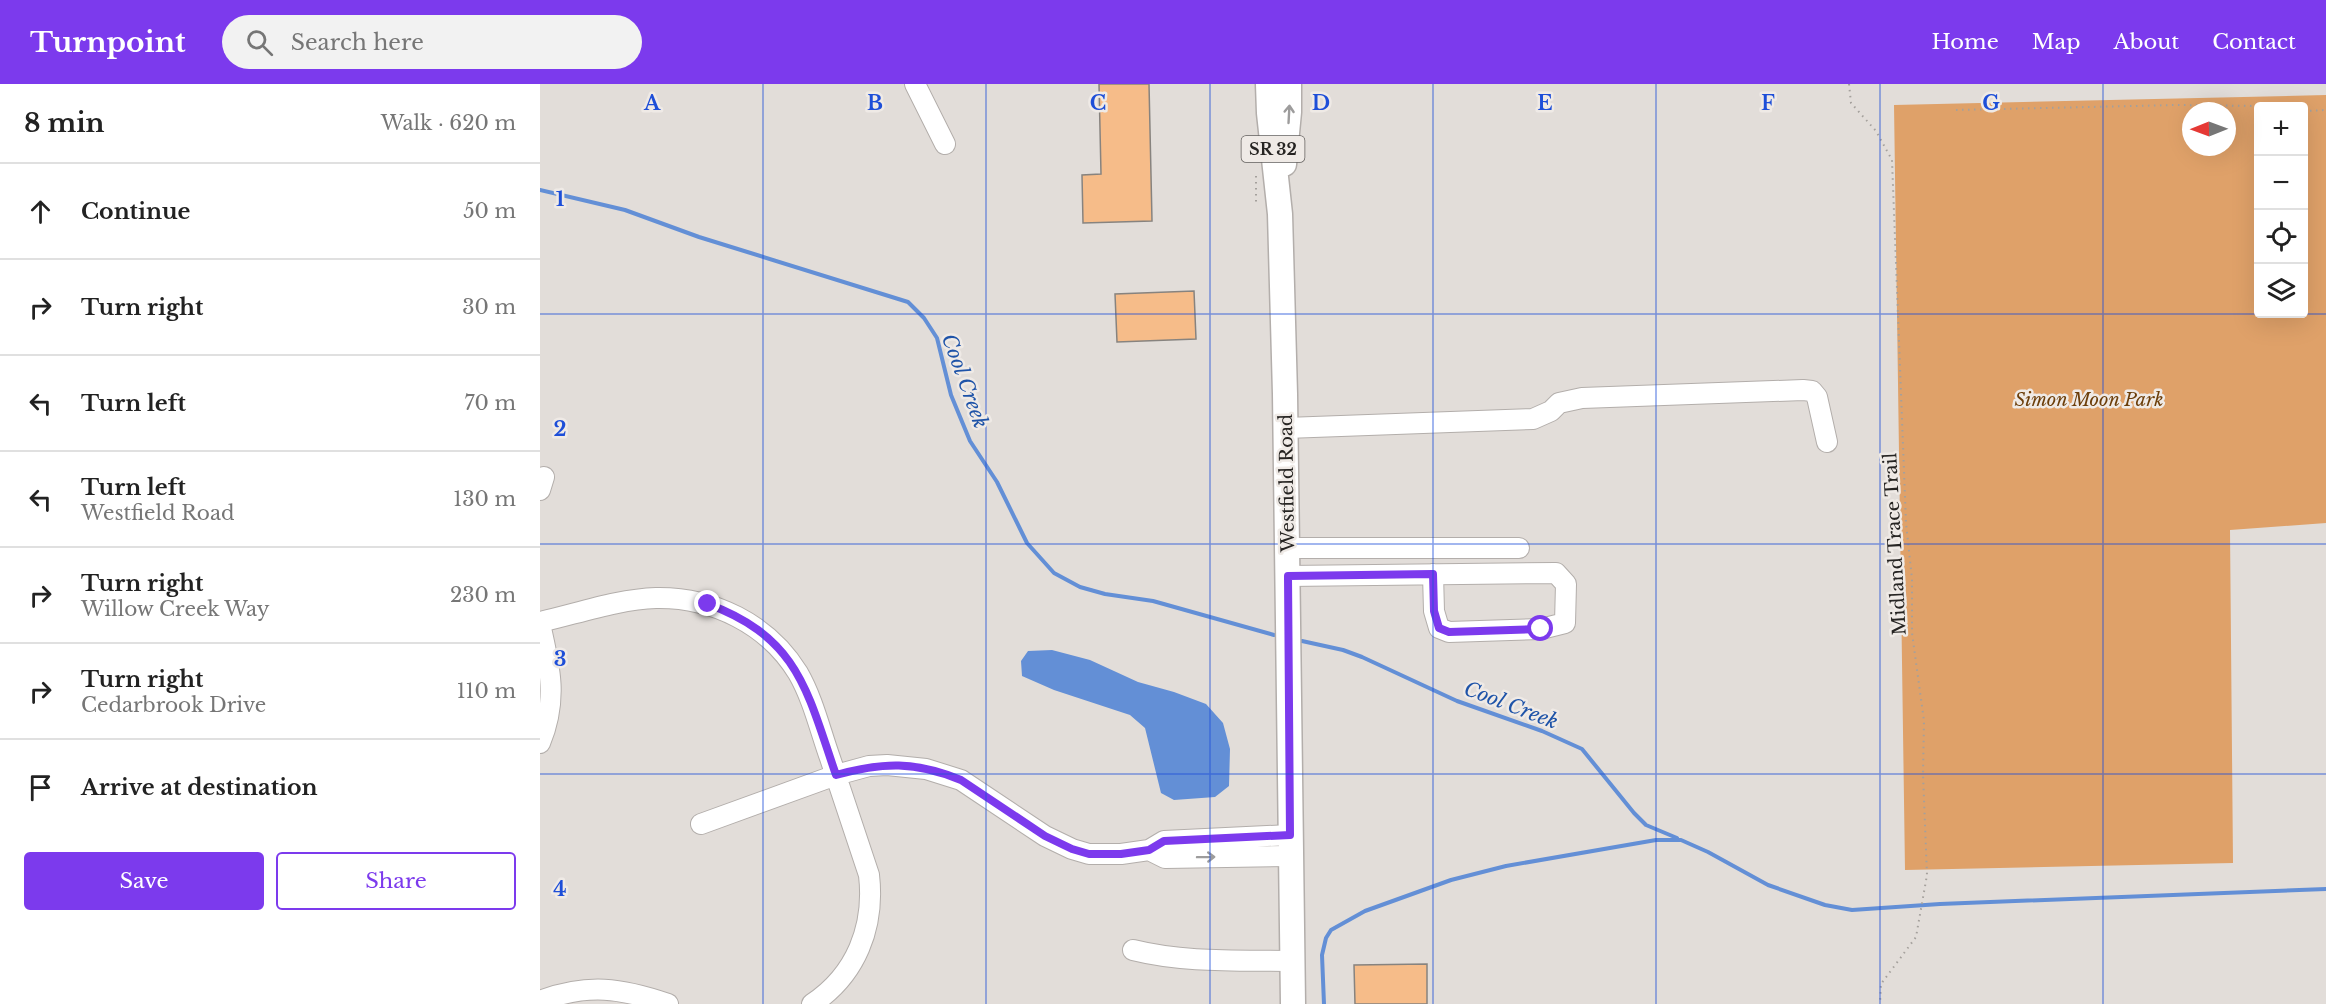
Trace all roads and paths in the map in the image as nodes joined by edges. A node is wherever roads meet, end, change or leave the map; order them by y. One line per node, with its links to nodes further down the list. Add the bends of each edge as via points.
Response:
1 (915, 84): 9 (street)
2 (1268, 84): 10 (main road, Westfield Road / SR 32)
3 (1289, 84): 10 (main road, Westfield Road / SR 32, one-way to 3)
4 (1849, 84): 28 (path, Midland Trace Trail, via 1851,103 1876,131 1892,160 1912,633 1924,721 1927,875 1916,937 1881,984)
5 (2254, 106): 6 (path)
6 (1956, 110)
7 (2326, 110): 8 (path)
8 (2308, 111)
9 (945, 144)
10 (1280, 214): 11 (main road, Westfield Road / SR 32)
11 (1286, 428): 12 (street, via 1533,419 1559,403 1582,398 1803,390 1812,391 1817,397); 13 (main road, Westfield Road / SR 32)
12 (1827, 442)
13 (1288, 548): 14 (street); 16 (main road, Westfield Road / SR 32)
14 (1519, 548)
15 (1433, 574): 15 (street, via 1556,573 1566,584 1565,623 1541,629 1449,632 1439,628 1434,611); 16 (street)
16 (1288, 576): 21 (main road, Westfield Road / SR 32)
17 (540, 623): 18 (street, via 552,684 548,719); 19 (street, via 653,598 690,601 750,623 783,653 798,674)
18 (540, 743)
19 (836, 775): 20 (street); 21 (street, via 869,766 926,769 961,780 1045,836 1089,854 1149,850 1165,858); 26 (street, via 869,875 871,908 857,955 828,994)
20 (701, 824)
21 (1290, 846): 23 (main road, Westfield Road / SR 32)
22 (1133, 950): 23 (street, via 1188,959)
23 (1292, 961): 27 (main road, Westfield Road / SR 32)
24 (540, 1001): 25 (street, via 572,991 603,989 625,991)
25 (660, 1003)
26 (812, 1004)
27 (1293, 1004)
28 (1881, 1004)

